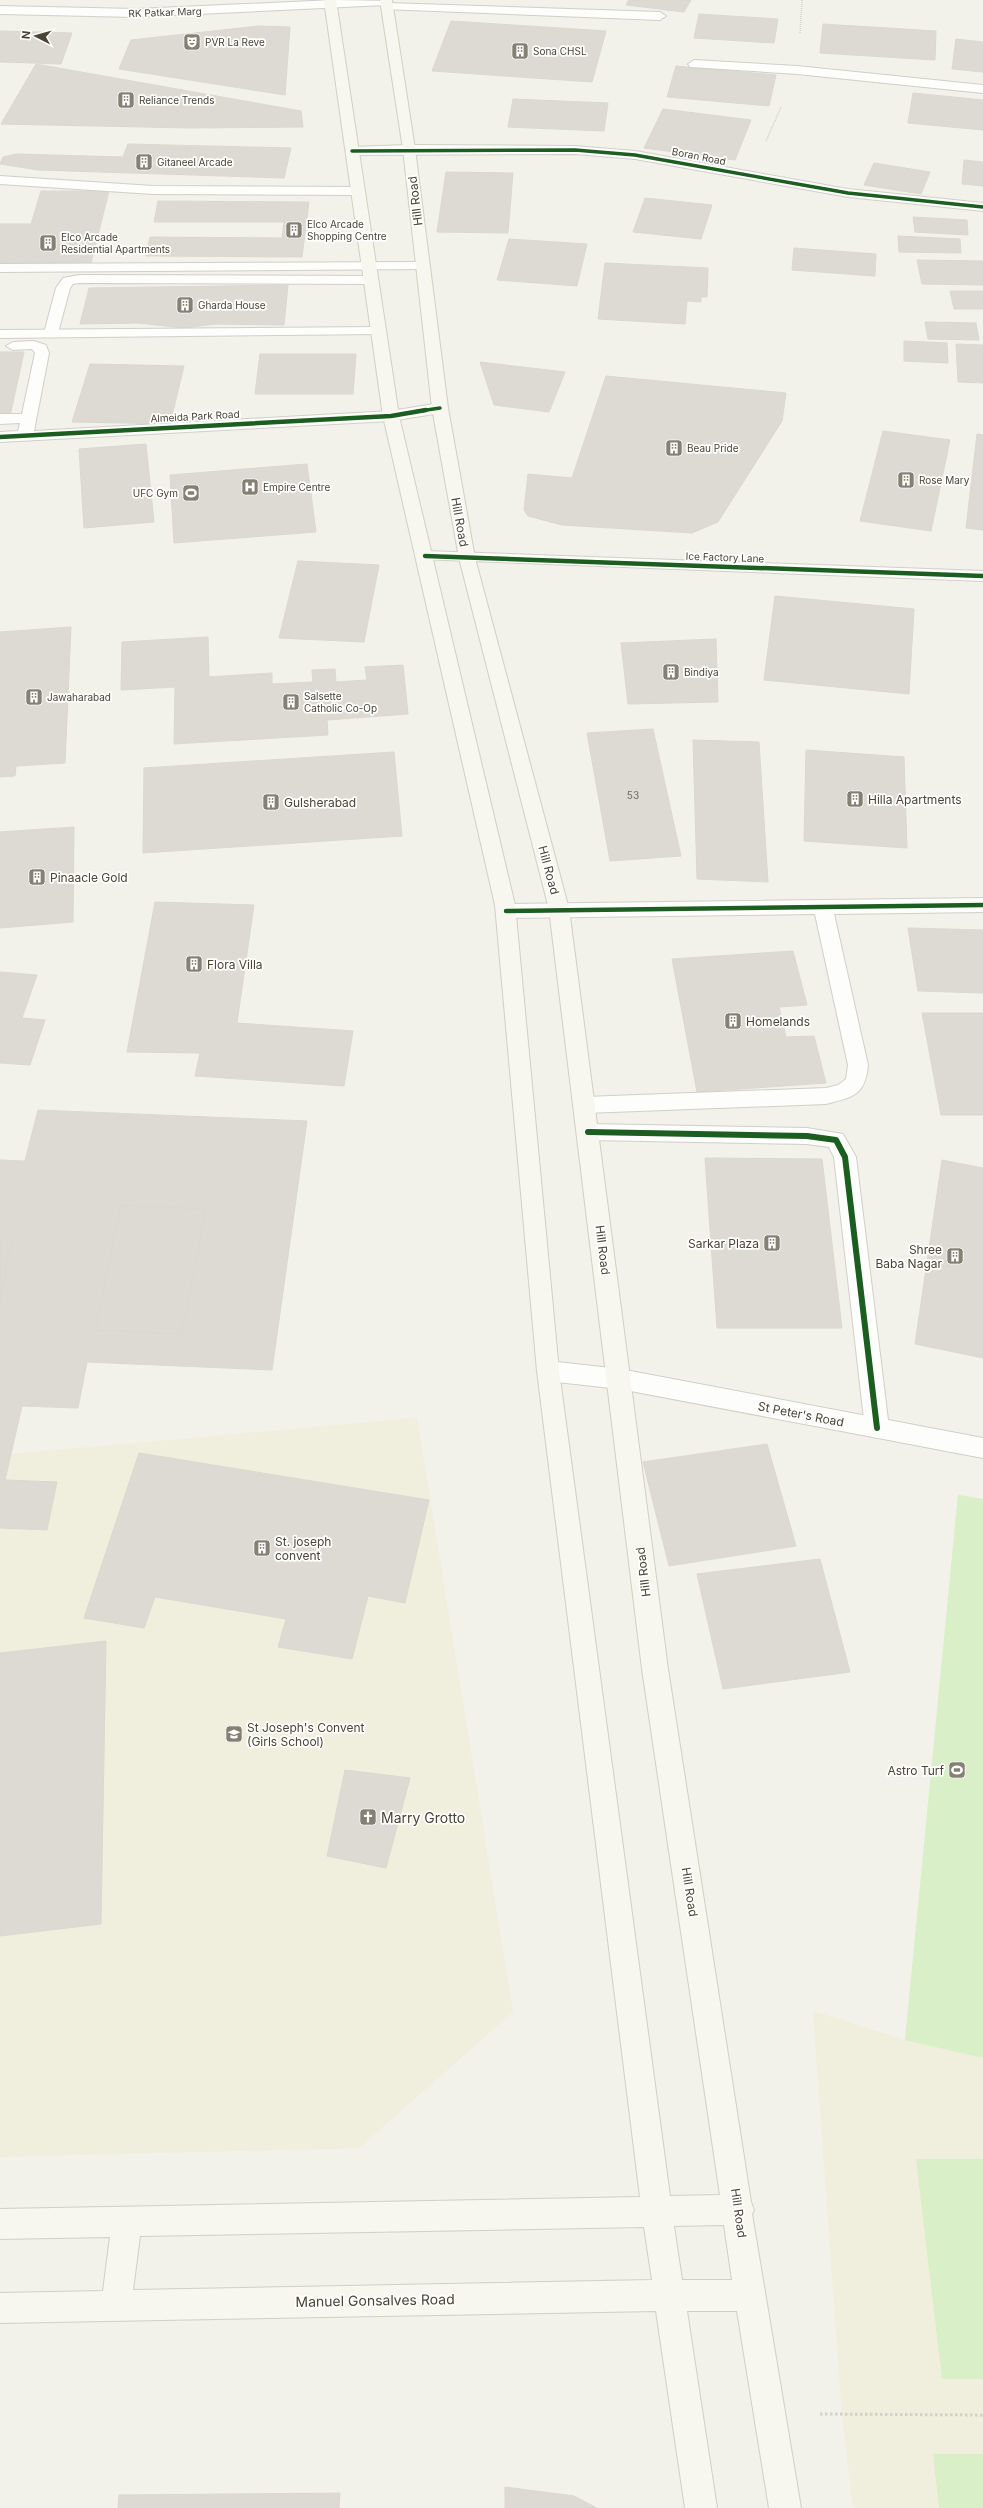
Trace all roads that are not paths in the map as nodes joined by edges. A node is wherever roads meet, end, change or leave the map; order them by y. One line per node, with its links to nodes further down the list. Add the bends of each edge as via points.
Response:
1 (330, 2): 2 (street, RK Patkar Marg); 3 (street, RK Patkar Marg, via 136,13); 8 (main road)
2 (386, 2): 4 (street, RK Patkar Marg); 7 (main road, Hill Road)
3 (0, 10)
4 (660, 16)
5 (694, 64): 6 (street, via 797,70)
6 (983, 89)
7 (409, 149): 8 (street, Boran Road); 11 (street, Boran Road, via 575,150 635,155 848,193); 12 (main road, Hill Road)
8 (352, 150): 10 (main road)
9 (0, 180): 10 (street, via 153,190)
10 (358, 191): 14 (main road)
11 (983, 207)
12 (423, 266): 14 (street); 19 (main road, Hill Road)
13 (0, 268): 14 (street)
14 (370, 274): 15 (main road); 16 (street, via 68,281 63,288)
15 (379, 331): 16 (street); 20 (main road)
16 (51, 333): 17 (street)
17 (0, 334)
18 (0, 346): 21 (street, via 34,345 41,348)
19 (440, 408): 20 (street, Almeida Park Road); 26 (main road, Hill Road)
20 (391, 416): 23 (street, Almeida Park Road); 25 (main road)
21 (29, 418): 22 (street); 23 (street)
22 (0, 419)
23 (25, 435): 24 (street, Almeida Park Road)
24 (0, 436)
25 (425, 556): 26 (street, Ice Factory Lane); 31 (main road)
26 (467, 558): 27 (street, Ice Factory Lane); 30 (main road, Hill Road)
27 (983, 576)
28 (983, 905): 29 (street)
29 (823, 906): 30 (street); 32 (street, via 858,1065 856,1082 845,1091 826,1096)
30 (559, 909): 31 (street); 32 (main road, Hill Road)
31 (506, 911): 34 (main road)
32 (585, 1105): 33 (main road, Hill Road)
33 (588, 1132): 35 (main road, Hill Road); 36 (street, via 807,1136 836,1140 845,1157)
34 (548, 1371): 35 (street, St Peter's Road); 39 (main road)
35 (620, 1379): 36 (street, St Peter's Road); 38 (main road, Hill Road, via 655,1669)
36 (877, 1428): 37 (street, St Peter's Road)
37 (983, 1448)
38 (739, 2210): 39 (main road); 43 (main road, Hill Road)
39 (657, 2214): 40 (main road); 42 (main road)
40 (126, 2222): 41 (main road); 44 (main road)
41 (1, 2229)
42 (669, 2295): 43 (main road, Manuel Gonsalves Road); 44 (main road, Manuel Gonsalves Road); 46 (main road)
43 (750, 2296): 47 (main road, Hill Road)
44 (116, 2305): 45 (main road, Manuel Gonsalves Road)
45 (0, 2308)
46 (701, 2508)
47 (785, 2508)

